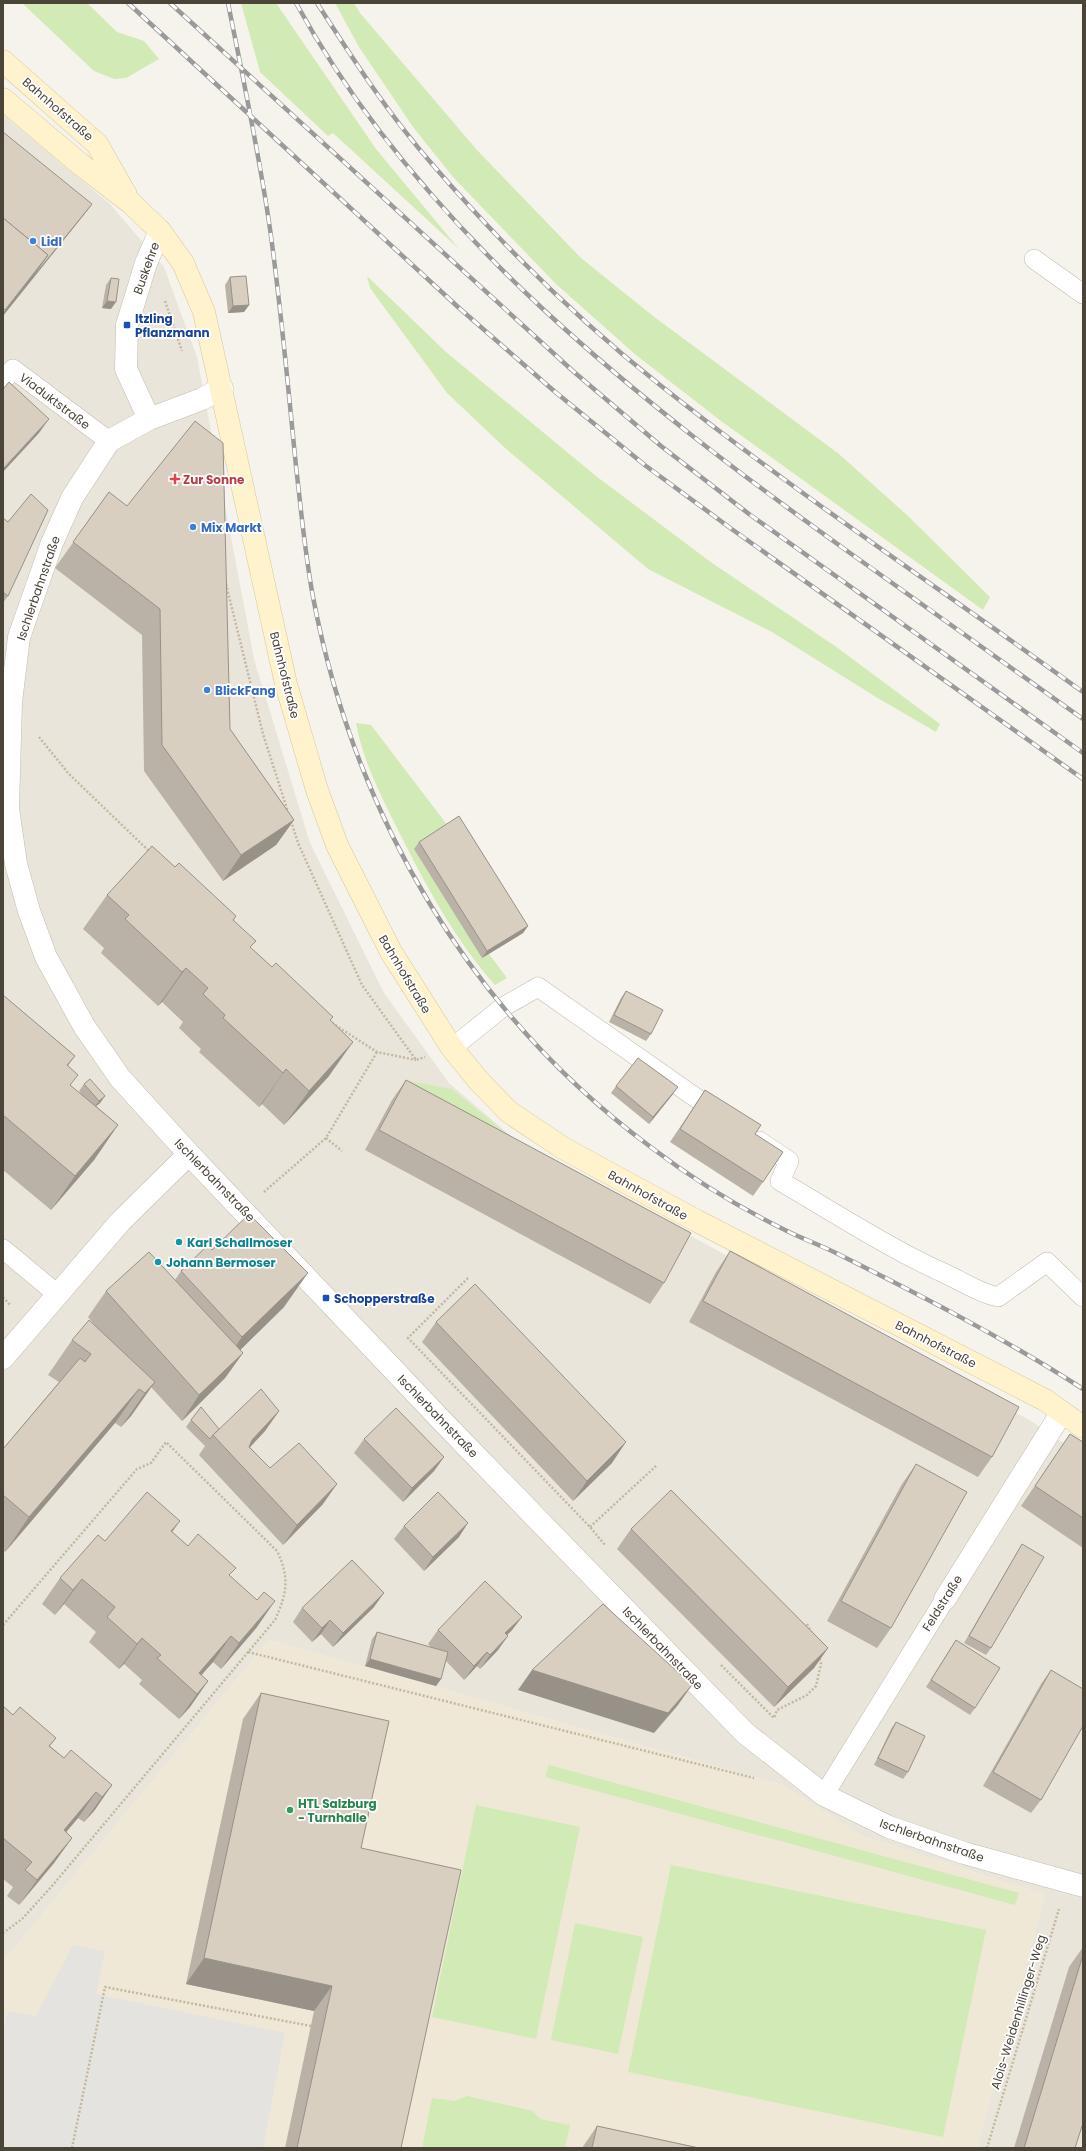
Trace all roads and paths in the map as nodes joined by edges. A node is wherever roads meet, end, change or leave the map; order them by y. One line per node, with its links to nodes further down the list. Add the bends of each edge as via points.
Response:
1 (3, 61): 3 (main road, Bahnhofstraße, via 97,144)
2 (3, 99): 3 (main road, Bahnhofstraße)
3 (131, 203): 4 (main road, Bahnhofstraße)
4 (160, 231): 6 (street, Buskehre); 10 (main road, Bahnhofstraße, via 183,263 204,312)
5 (1034, 259): 7 (lane)
6 (146, 263): 8 (path, via 159,284); 11 (street, Buskehre, via 127,326 126,369)
7 (1083, 294)
8 (183, 357)
9 (3, 381): 12 (lane, Viaduktstraße, via 13,369)
10 (222, 388): 11 (street, Ischlerbahnstraße, via 202,399); 16 (main road, Bahnhofstraße, via 286,684 317,790 337,845 390,952)
11 (149, 419): 12 (street, Ischlerbahnstraße)
12 (109, 441): 13 (street, Ischlerbahnstraße, via 72,498 52,543 19,637)
13 (7, 698): 14 (path, via 69,774); 21 (street, Ischlerbahnstraße, via 8,808 16,864 29,911 46,957 84,1026 120,1078)
14 (153, 855)
15 (326, 1019): 17 (path)
16 (452, 1048): 26 (lane, via 503,1007 538,987 789,1161 780,1181 923,1264 986,1295 998,1297 1047,1262); 28 (main road, Bahnhofstraße, via 509,1112 562,1148 697,1221 1038,1397)
17 (377, 1052): 18 (path); 19 (path)
18 (416, 1060)
19 (326, 1138): 20 (path); 22 (path)
20 (342, 1151)
21 (189, 1154): 22 (street, Ischlerbahnstraße); 25 (street, via 120,1222)
22 (244, 1211): 41 (street, Ischlerbahnstraße, via 445,1424 745,1733)
23 (3, 1249): 25 (lane)
24 (468, 1278): 31 (path, via 408,1338)
25 (57, 1294): 27 (street)
26 (1083, 1297)
27 (3, 1358)
28 (1062, 1412): 29 (main road, Bahnhofstraße); 33 (street, Feldstraße)
29 (1083, 1426)
30 (656, 1466): 31 (path)
31 (590, 1527): 32 (path)
32 (608, 1548)
33 (945, 1599): 41 (lane, Feldstraße)
34 (807, 1624): 36 (path)
35 (3, 1625): 37 (path, via 137,1469 151,1463 166,1442 277,1551 284,1565 286,1582 283,1600 275,1620)
36 (813, 1636)
37 (248, 1652): 40 (path); 43 (path, via 52,1886 22,1918)
38 (818, 1653): 39 (path, via 821,1664 816,1686 807,1695 777,1710 774,1718)
39 (718, 1661)
40 (755, 1778)
41 (824, 1795): 42 (street, Ischlerbahnstraße, via 888,1827 964,1853)
42 (1075, 1884): 46 (path, Alois-Weidenhillinger-Weg)
43 (3, 1933)
44 (311, 2026): 45 (path, via 105,1987)
45 (72, 2148)
46 (987, 2148)

